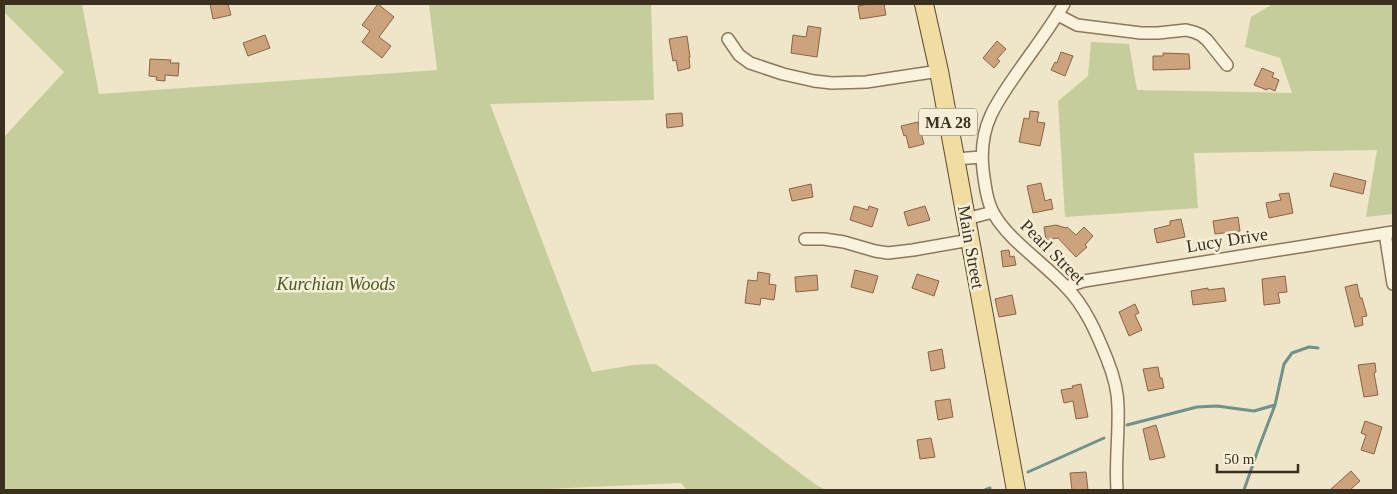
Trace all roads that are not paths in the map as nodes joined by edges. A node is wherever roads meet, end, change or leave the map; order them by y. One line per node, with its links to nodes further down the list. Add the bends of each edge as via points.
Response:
1 (924, 4): 6 (main road, Main Street / MA 28)
2 (1064, 4): 3 (street, Pearl Street)
3 (1058, 15): 5 (street, via 1074,24 1086,26 1152,34 1196,32 1208,40); 7 (street, Pearl Street, via 992,114)
4 (728, 39): 6 (street, via 750,64 814,81 866,82)
5 (1227, 64)
6 (939, 71): 8 (main road, Main Street / MA 28)
7 (982, 157): 8 (street); 9 (street, Pearl Street, via 985,185)
8 (955, 159): 10 (main road, Main Street / MA 28)
9 (993, 212): 10 (street); 15 (street, Pearl Street, via 1027,252)
10 (966, 218): 13 (main road, Main Street / MA 28)
11 (1389, 232): 14 (street); 15 (street, Lucy Drive, via 1084,281)
12 (805, 239): 13 (street, via 844,242 892,253)
13 (970, 240): 16 (main road, Main Street / MA 28)
14 (1393, 284)
15 (1066, 287): 17 (street, Pearl Street, via 1091,324 1116,388)
16 (1016, 490)
17 (1118, 490)

